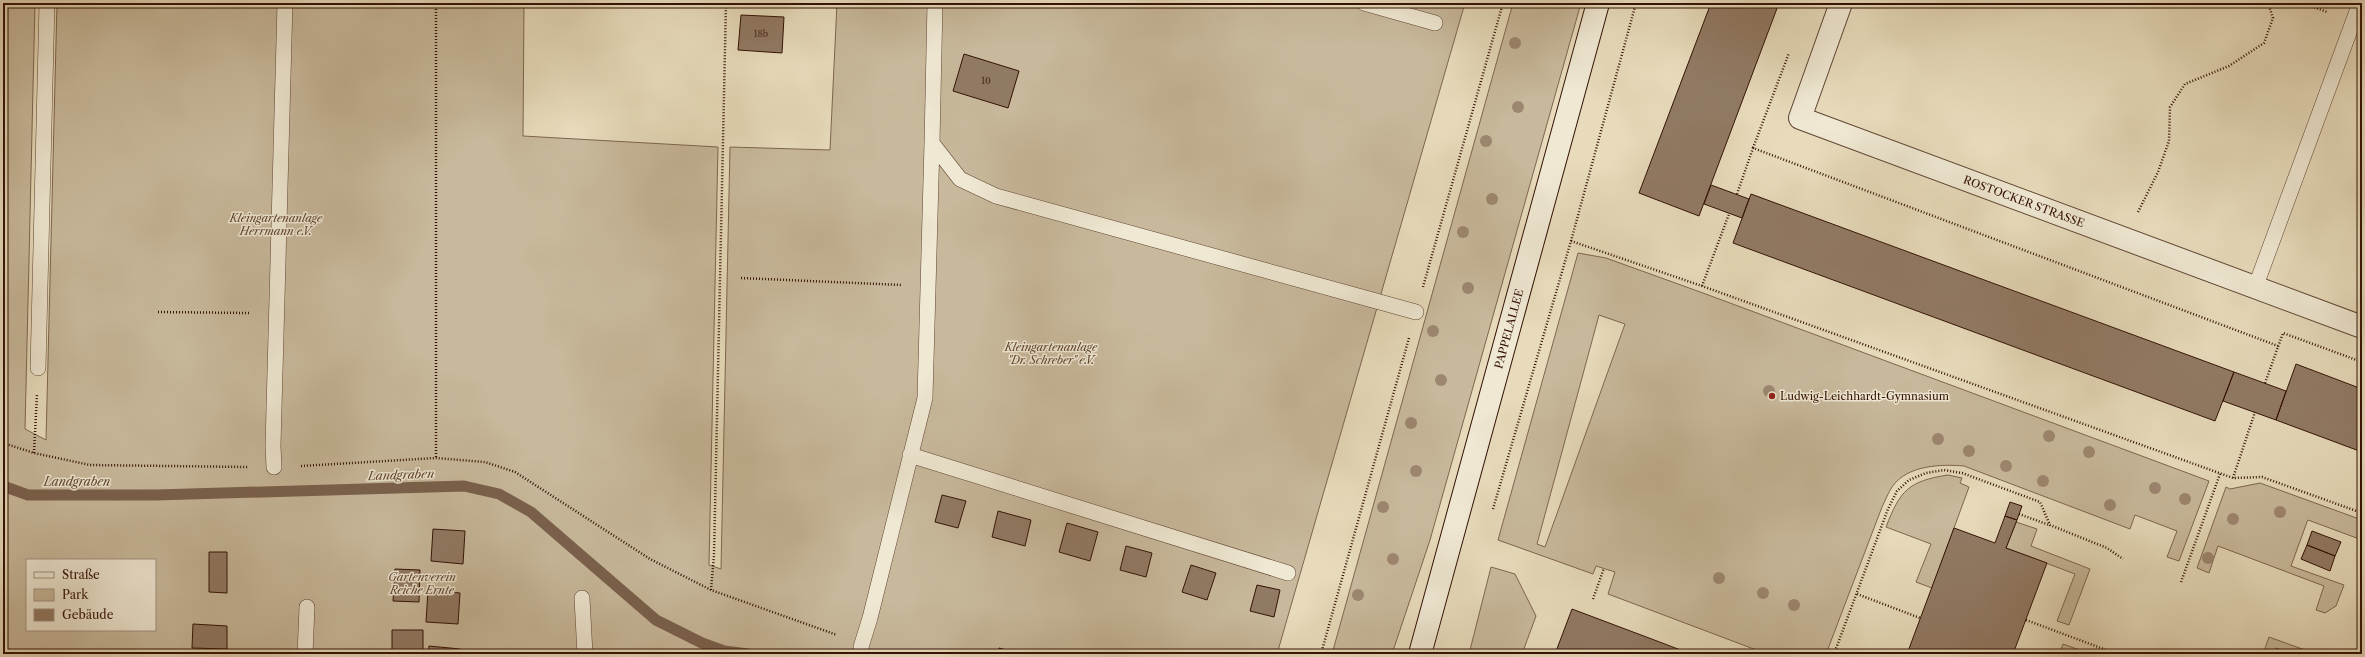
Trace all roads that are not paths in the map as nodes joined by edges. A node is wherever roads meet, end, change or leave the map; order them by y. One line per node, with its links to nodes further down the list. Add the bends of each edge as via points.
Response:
1 (47, 3): 13 (lane)
2 (285, 3): 15 (lane)
3 (935, 3): 9 (lane)
4 (1364, 3): 8 (lane)
5 (1598, 3): 22 (street, PAPPELALLEE)
6 (1841, 3): 10 (street, ROSTOCKER STRASSE, via 1800,118)
7 (2360, 10): 10 (lane)
8 (1435, 23)
9 (932, 143): 11 (lane, via 960,179 996,196); 14 (lane, via 924,398)
10 (2255, 288): 12 (street, ROSTOCKER STRASSE)
11 (1416, 312)
12 (2362, 327)
13 (38, 368)
14 (910, 455): 16 (lane); 19 (lane)
15 (274, 467)
16 (1288, 573)
17 (582, 598): 21 (lane)
18 (306, 607): 20 (lane)
19 (861, 647)
20 (305, 654)
21 (585, 654)
22 (1420, 654)

